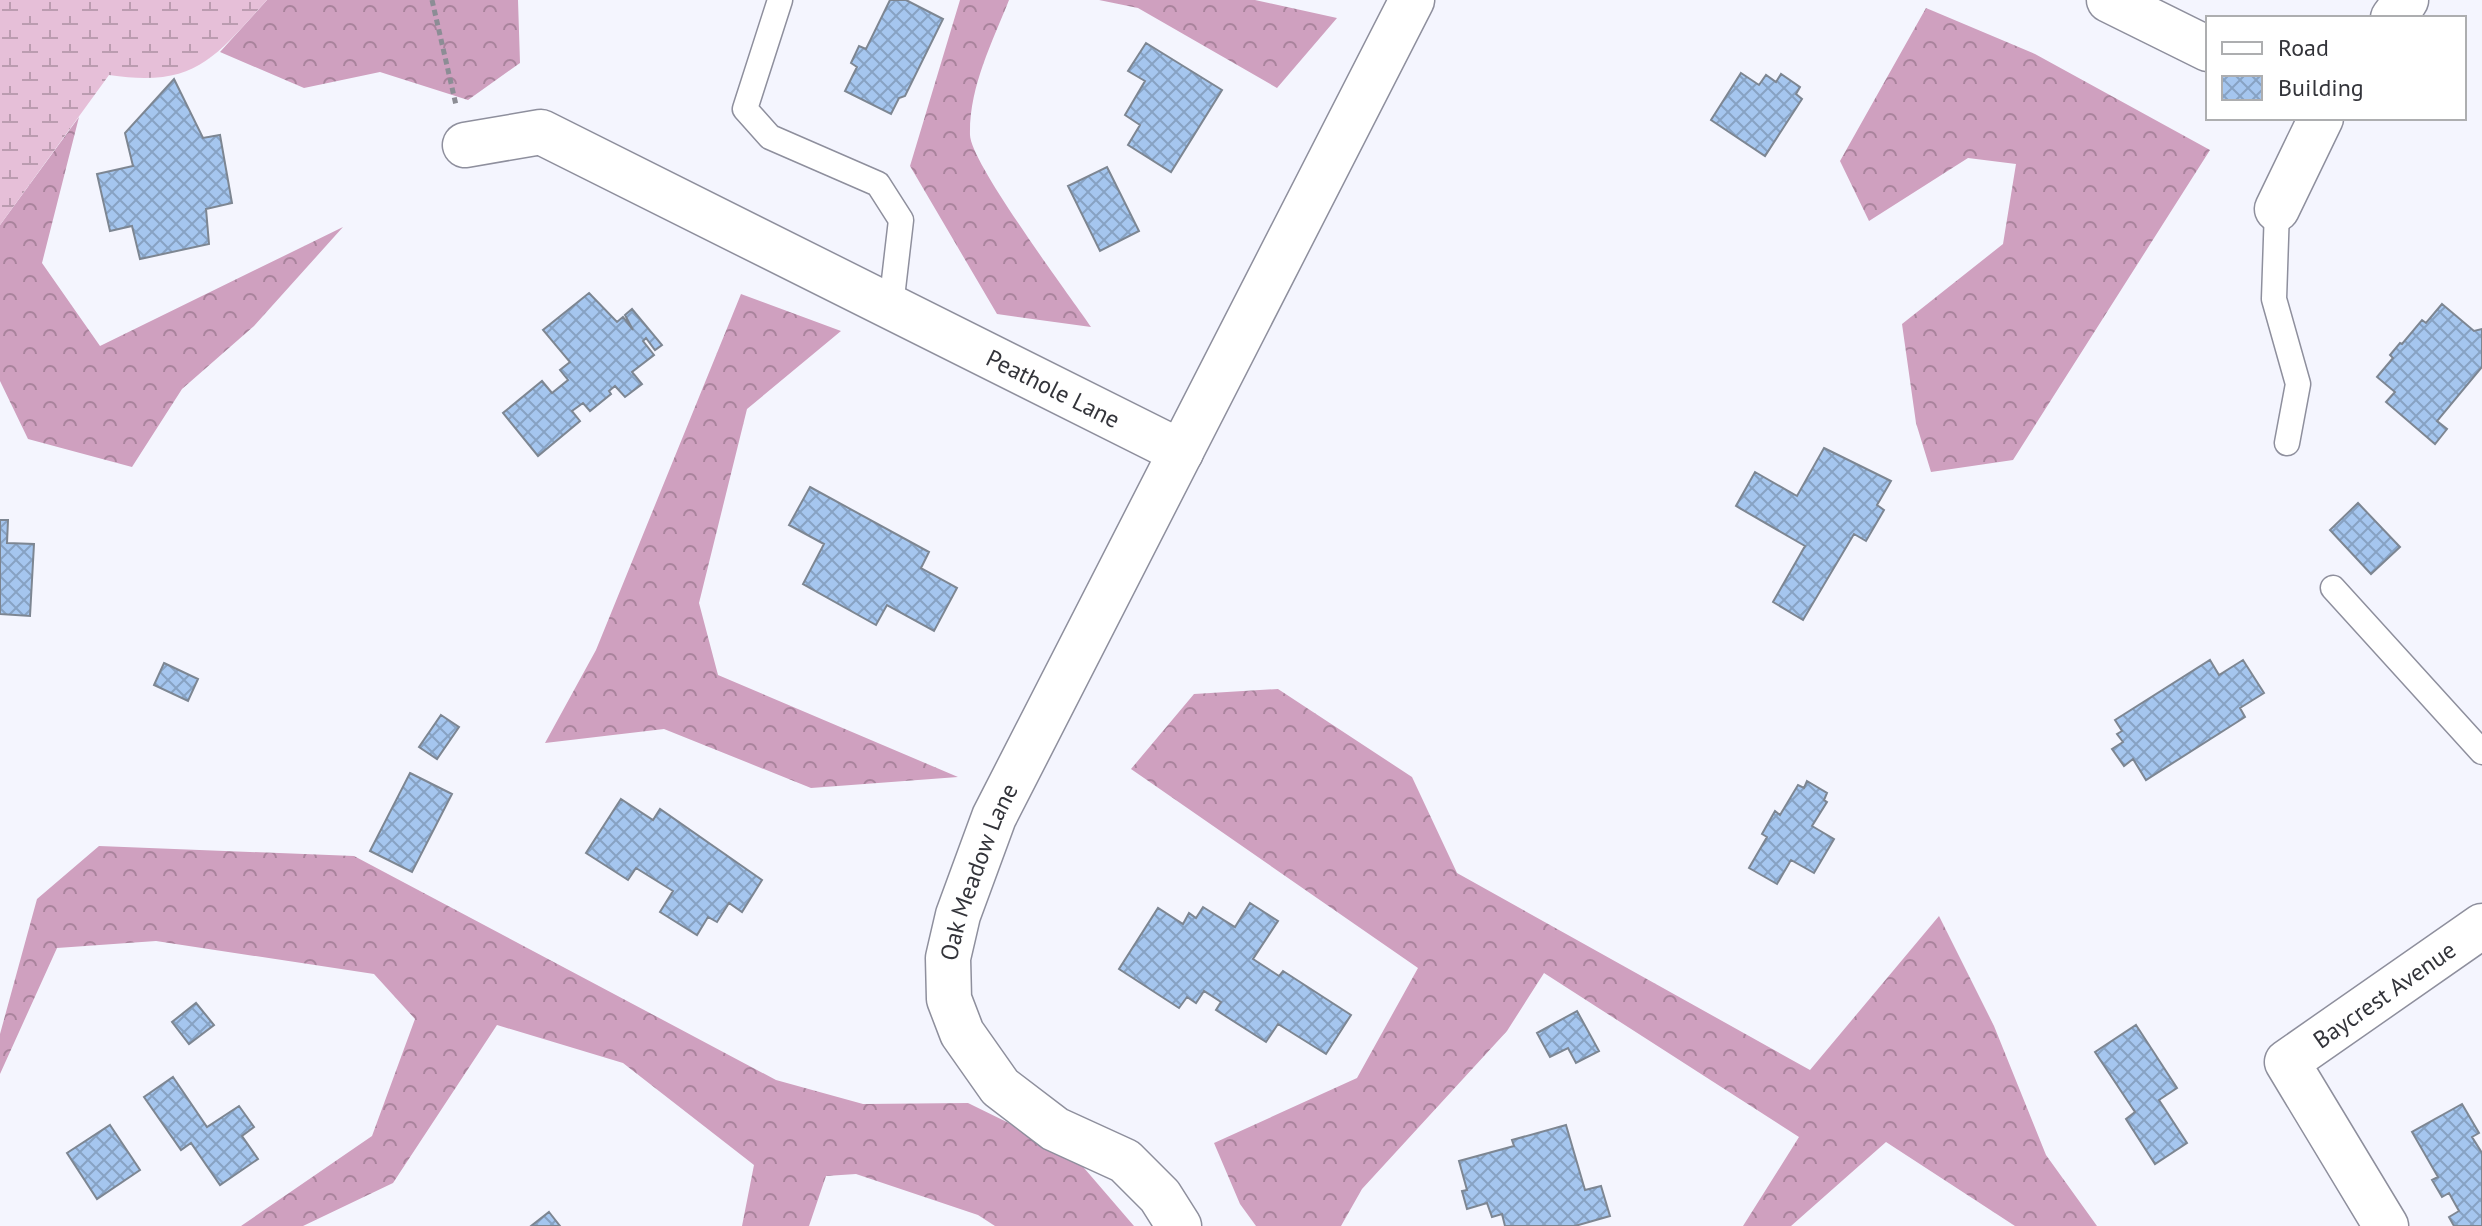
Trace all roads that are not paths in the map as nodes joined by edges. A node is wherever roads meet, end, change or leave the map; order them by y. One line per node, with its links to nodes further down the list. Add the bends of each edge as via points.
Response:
1 (780, 0): 8 (lane, via 745,109 770,137 878,184 901,220)
2 (1412, 0): 10 (street)
3 (2109, 0): 4 (street)
4 (2206, 48)
5 (2320, 120): 7 (street)
6 (465, 145): 8 (street, Peathole Lane, via 541,132)
7 (2277, 209): 9 (lane, via 2274,299 2298,384)
8 (891, 306): 10 (street, Peathole Lane)
9 (2287, 443)
10 (1181, 452): 14 (street, Oak Meadow Lane, via 994,817 948,958 949,999 962,1033 1000,1087 1055,1129 1125,1161 1160,1196)
11 (2333, 588): 12 (lane)
12 (2482, 752)
13 (2482, 926): 15 (street, Baycrest Avenue, via 2287,1062)
14 (1179, 1226)
15 (2386, 1226)

